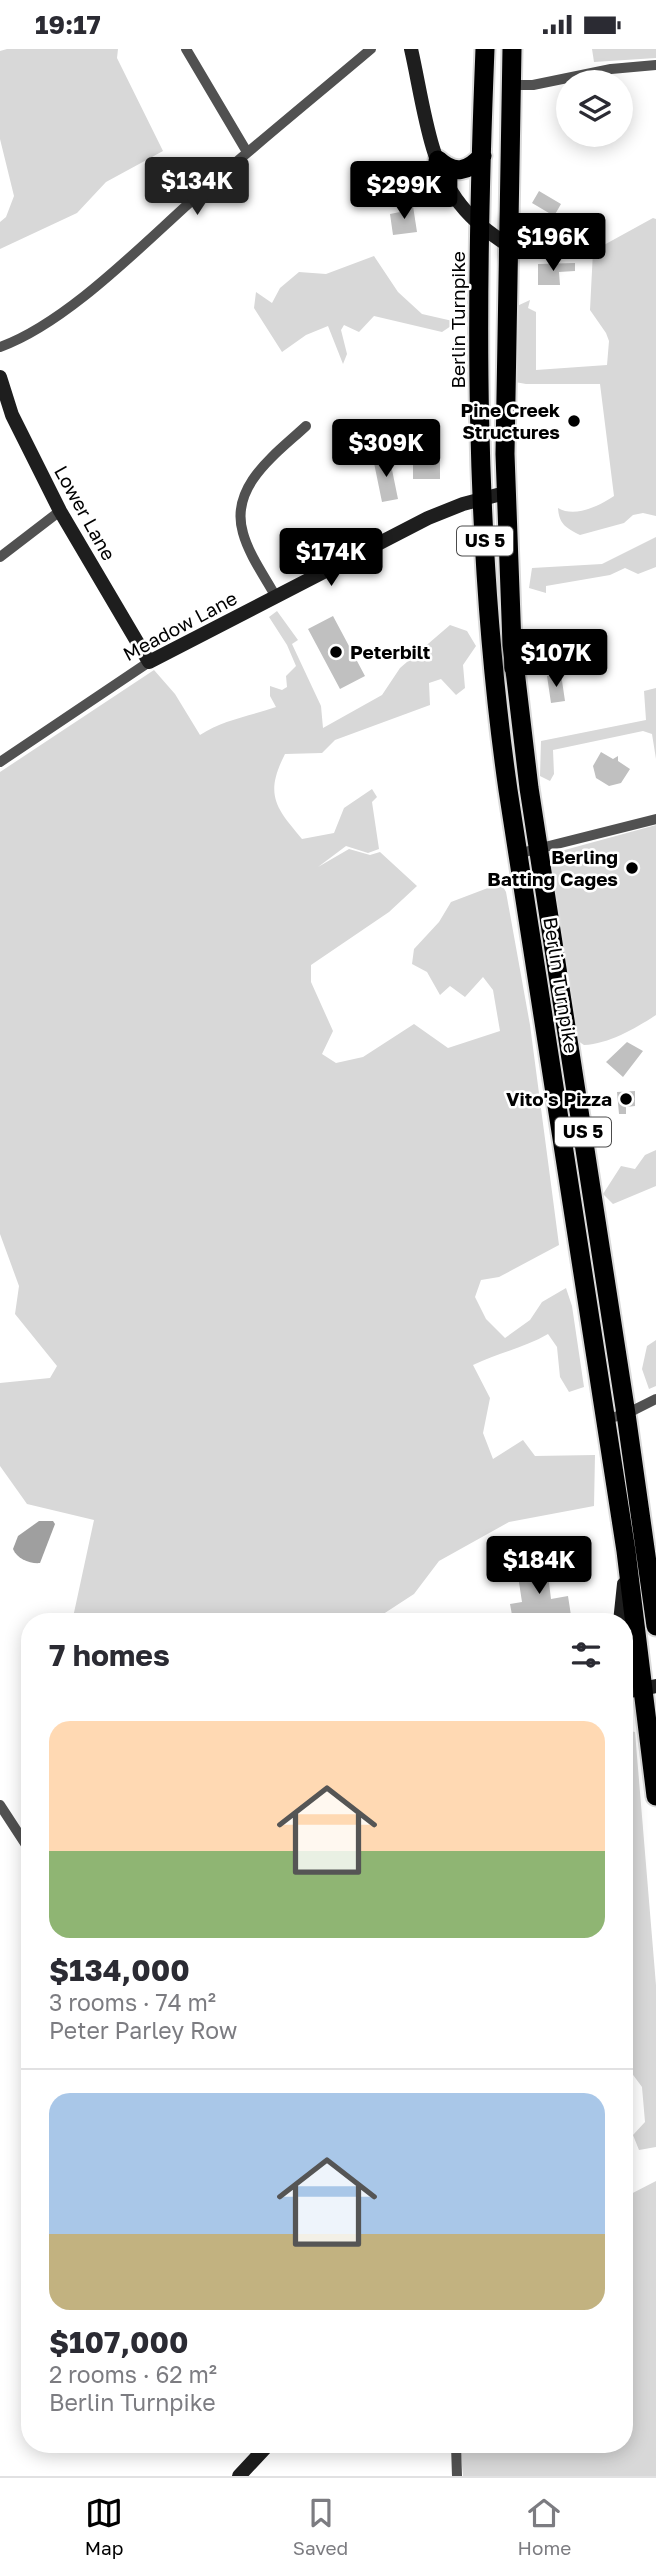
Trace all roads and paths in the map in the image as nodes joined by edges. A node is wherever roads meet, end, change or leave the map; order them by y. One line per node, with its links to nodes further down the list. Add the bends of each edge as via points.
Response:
1 (186, 49): 8 (street)
2 (371, 49): 8 (street)
3 (411, 49): 10 (street)
4 (485, 49): 9 (highway, Berlin Turnpike / US 5)
5 (512, 49): 7 (highway, Berlin Turnpike / US 5)
6 (656, 65): 7 (street)
7 (511, 85): 12 (highway, Berlin Turnpike / US 5)
8 (247, 152): 13 (street, via 99,284 22,339)
9 (482, 156): 10 (highway, via 461,171); 11 (highway, Berlin Turnpike / US 5)
10 (438, 160): 11 (street, via 458,202)
11 (481, 226): 12 (street); 17 (highway, Berlin Turnpike / US 5)
12 (509, 246): 16 (highway, Berlin Turnpike / US 5)
13 (0, 347)
14 (1, 385): 18 (street, Lower Lane)
15 (306, 426): 20 (street, via 267,461 245,489 240,514 243,534)
16 (505, 493): 17 (street, Meadow Lane); 24 (highway, Berlin Turnpike / US 5, via 512,645)
17 (483, 499): 20 (street, Meadow Lane, via 428,518); 25 (highway, Berlin Turnpike / US 5, via 495,694)
18 (60, 511): 19 (street); 21 (street, Lower Lane)
19 (0, 557)
20 (276, 597): 21 (street, Meadow Lane)
21 (149, 662): 22 (street, Meadow Lane)
22 (0, 762)
23 (656, 819): 24 (street)
24 (539, 850): 25 (street); 27 (highway, Berlin Turnpike / US 5)
25 (517, 854): 28 (highway, Berlin Turnpike / US 5)
26 (656, 1399): 27 (street)
27 (626, 1414): 28 (street); 33 (highway, Berlin Turnpike / US 5)
28 (606, 1419): 29 (highway, Berlin Turnpike / US 5)
29 (626, 1552): 30 (street); 31 (highway, Berlin Turnpike / US 5)
30 (621, 1613)
31 (633, 1613)
32 (633, 1616): 34 (highway, Berlin Turnpike / US 5)
33 (656, 1626)
34 (641, 1689): 35 (highway, Berlin Turnpike / US 5)
35 (656, 1796)
36 (0, 1805): 37 (street)
37 (21, 1837)
38 (261, 2453): 40 (street)
39 (456, 2453): 41 (street)
40 (239, 2476)
41 (457, 2476)

